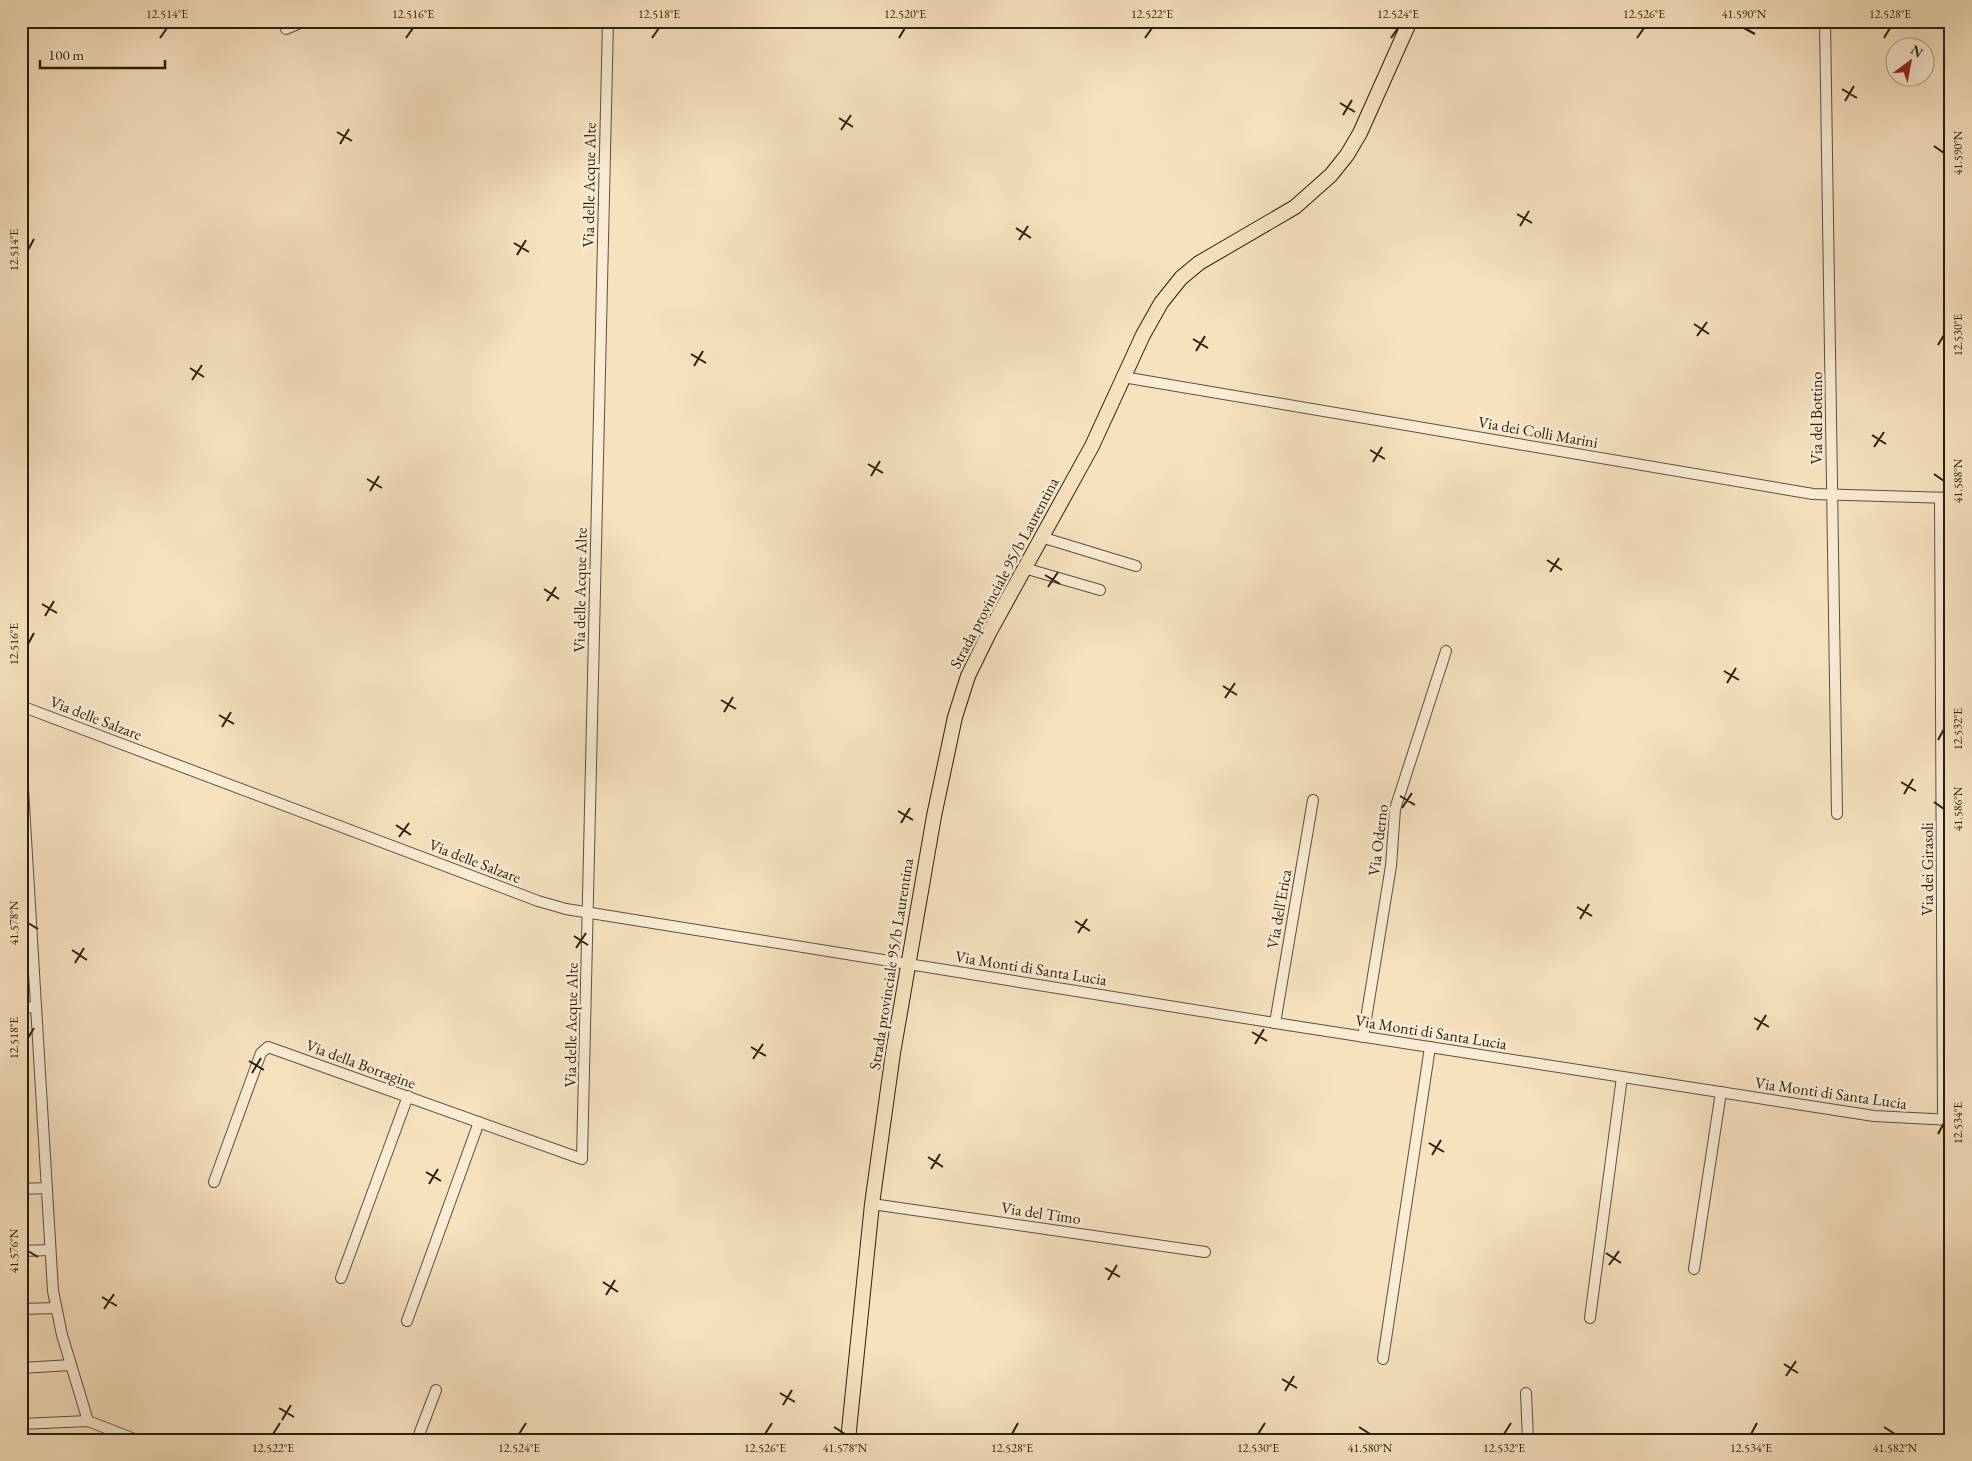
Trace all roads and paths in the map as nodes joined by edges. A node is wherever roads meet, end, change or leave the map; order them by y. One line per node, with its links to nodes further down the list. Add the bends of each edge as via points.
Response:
1 (305, 21): 5 (street)
2 (608, 21): 19 (street, Via delle Acque Alte)
3 (1410, 21): 6 (main road, Strada provinciale 95/b Laurentina, via 1362,128 1339,165 1295,207 1219,249 1185,274 1157,309)
4 (1825, 21): 7 (street, Via del Bottino)
5 (286, 29)
6 (1123, 377): 7 (street, Via dei Colli Marini); 9 (main road, Strada provinciale 95/b Laurentina, via 1092,446)
7 (1831, 496): 8 (street, Via dei Colli Marini); 18 (street, Via del Bottino)
8 (1945, 498): 30 (street, Via dei Girasoli)
9 (1041, 536): 10 (street); 11 (main road, Strada provinciale 95/b Laurentina)
10 (1136, 566)
11 (1024, 568): 12 (street); 21 (main road, Strada provinciale 95/b Laurentina, via 980,651 959,702 934,816)
12 (1100, 590)
13 (1446, 651): 25 (street, Via Oderno, via 1395,810 1390,871)
14 (21, 706): 19 (street, Via delle Salzare, via 538,901)
15 (21, 757): 16 (street)
16 (22, 790): 20 (street)
17 (1313, 800): 24 (street, Via dell'Erica)
18 (1837, 814)
19 (588, 912): 21 (street, Via delle Salzare); 32 (street, Via delle Acque Alte)
20 (26, 922): 22 (street)
21 (908, 964): 24 (street, Via Monti di Santa Lucia); 36 (main road, Strada provinciale 95/b Laurentina)
22 (36, 1007): 23 (street); 34 (street)
23 (21, 1008)
24 (1275, 1023): 25 (street, Via Monti di Santa Lucia)
25 (1363, 1037): 26 (street, Via Monti di Santa Lucia)
26 (1430, 1047): 27 (street, Via Monti di Santa Lucia); 46 (street)
27 (1622, 1077): 28 (street, Via Monti di Santa Lucia); 44 (street)
28 (1721, 1092): 30 (street, Via Monti di Santa Lucia, via 1880,1117); 40 (street)
29 (408, 1096): 31 (street, Via della Borragine); 33 (street, Via della Borragine, via 266,1047 261,1053); 41 (street)
30 (1947, 1120)
31 (479, 1122): 32 (street, Via della Borragine); 45 (street)
32 (582, 1159)
33 (214, 1182)
34 (47, 1188): 35 (street); 37 (street)
35 (21, 1189)
36 (872, 1204): 39 (street, Via del Timo); 55 (main road, Strada provinciale 95/b Laurentina)
37 (50, 1250): 38 (street); 42 (street)
38 (21, 1251)
39 (1205, 1252)
40 (1694, 1269)
41 (341, 1278)
42 (56, 1308): 43 (street); 47 (street)
43 (21, 1310)
44 (1590, 1318)
45 (406, 1321)
46 (1383, 1359)
47 (71, 1365): 48 (street); 51 (street)
48 (21, 1368)
49 (436, 1390): 54 (street)
50 (1526, 1393): 56 (street)
51 (88, 1421): 52 (street); 53 (street)
52 (21, 1424)
53 (137, 1440)
54 (417, 1440)
55 (848, 1440)
56 (1528, 1440)

